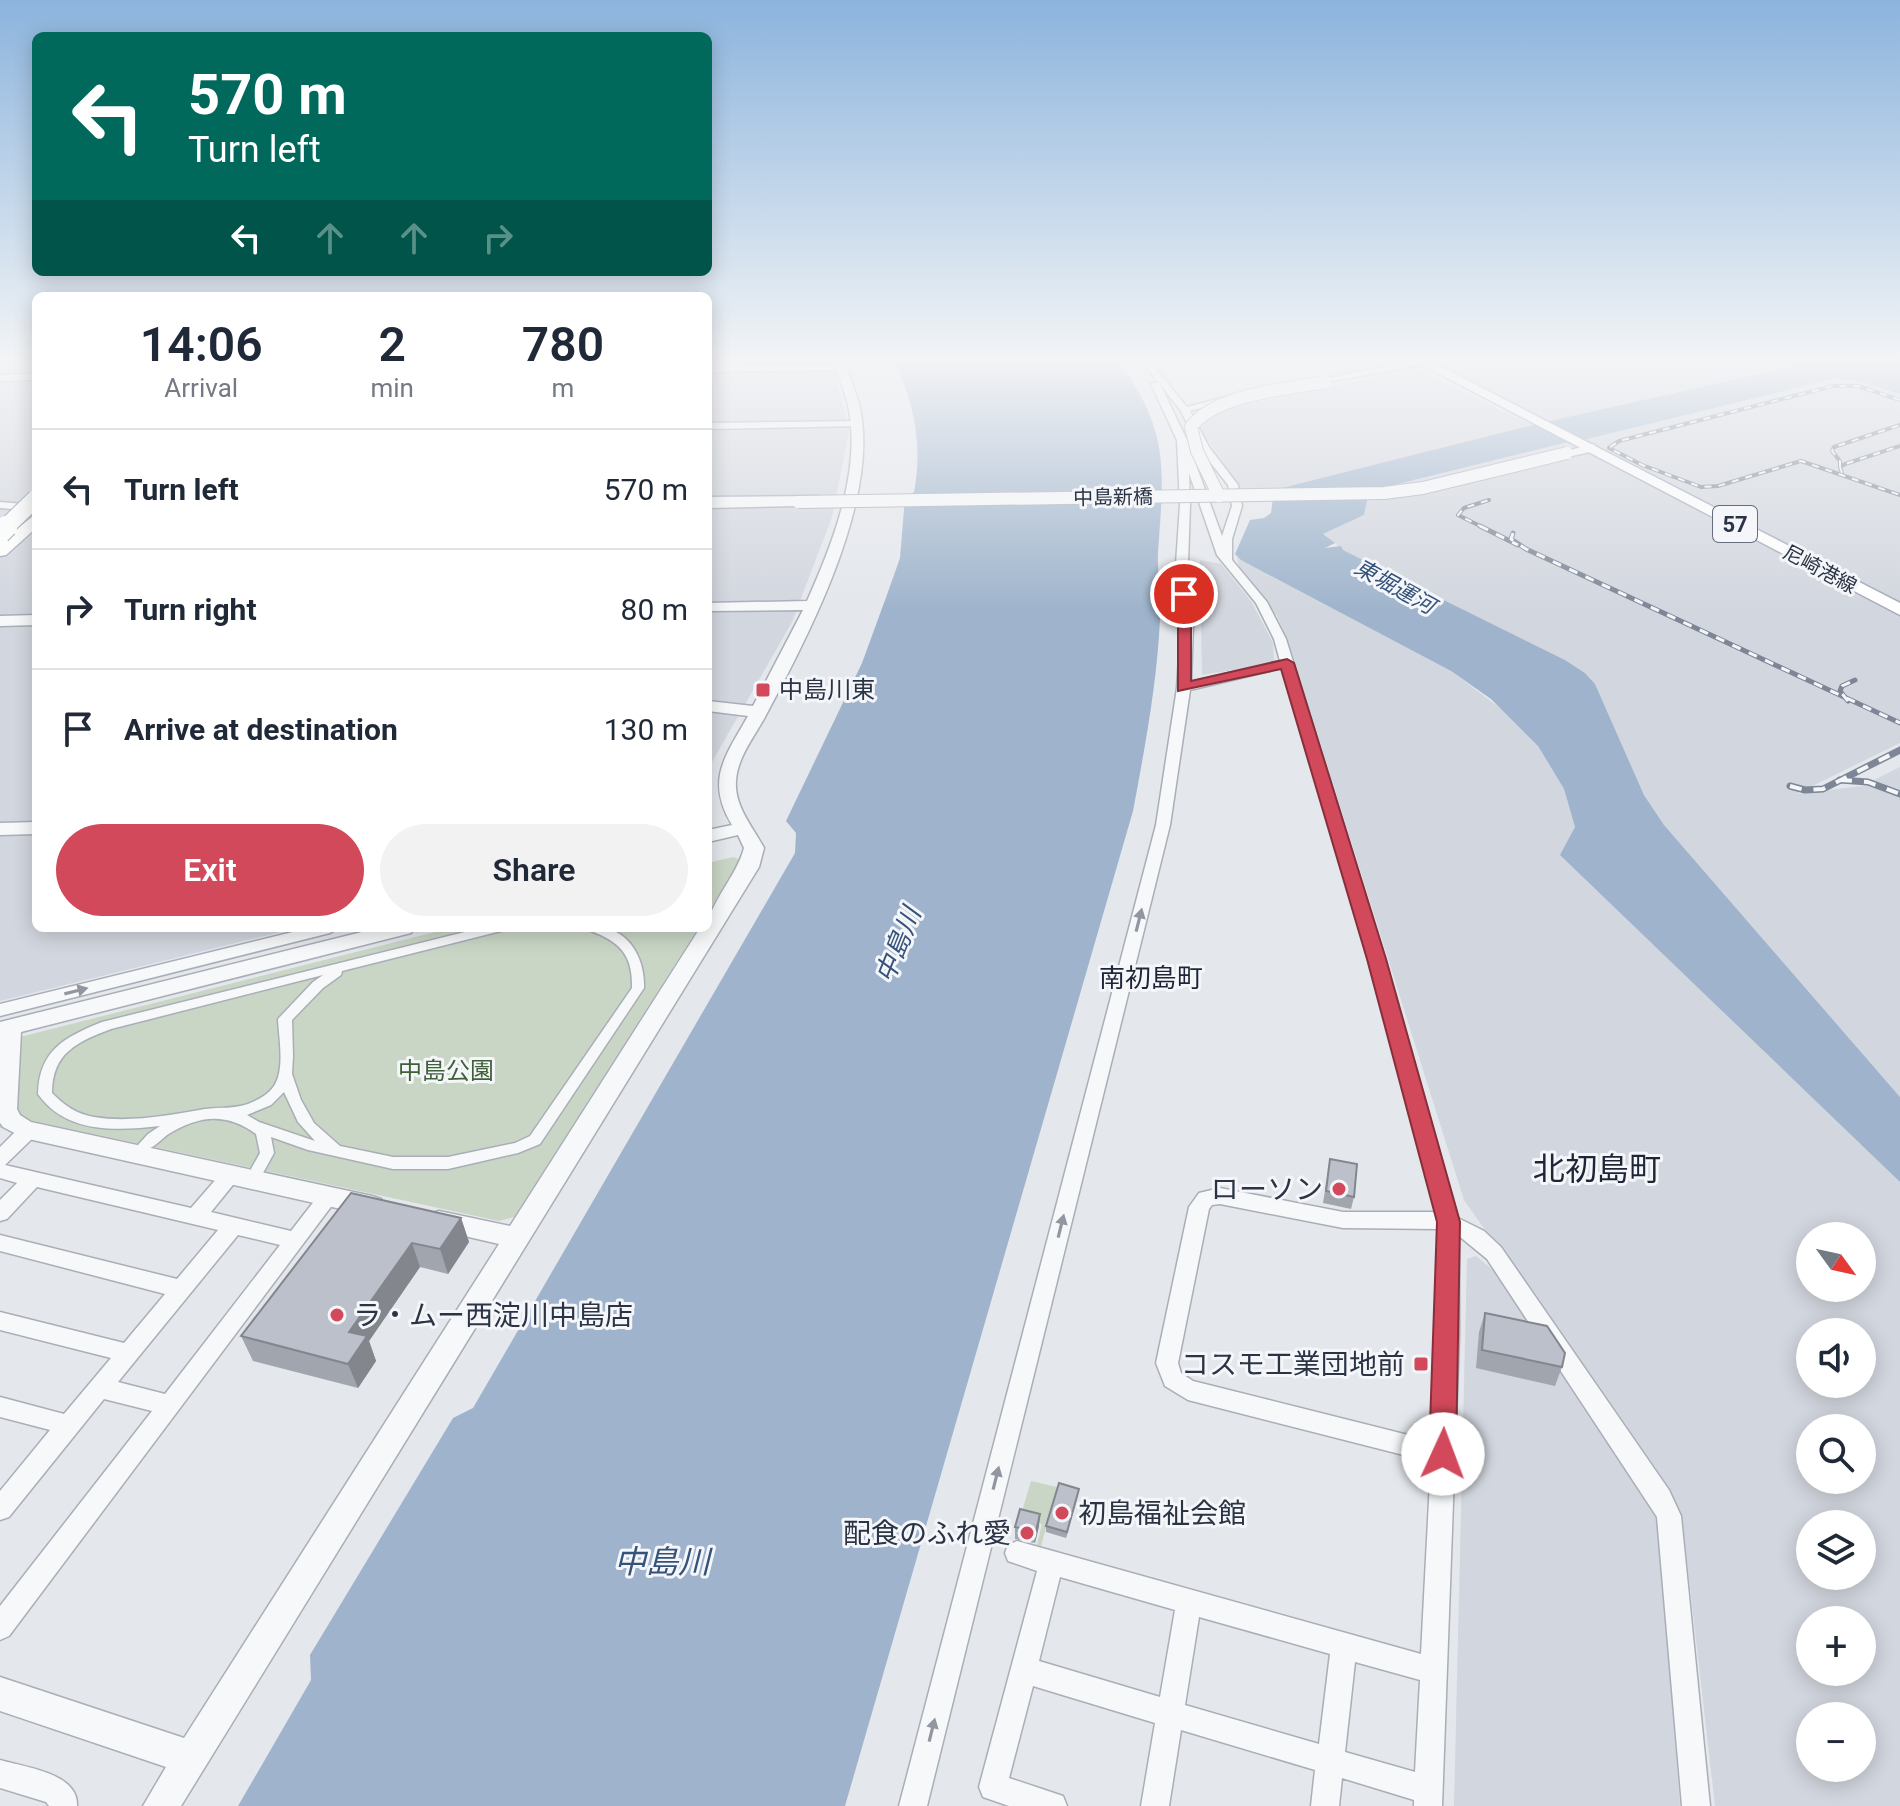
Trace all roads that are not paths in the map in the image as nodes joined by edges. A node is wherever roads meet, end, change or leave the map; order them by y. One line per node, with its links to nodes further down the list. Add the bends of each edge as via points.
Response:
1 (856, 442): 9 (street)
2 (1188, 442): 29 (street)
3 (1190, 442): 22 (street)
4 (1194, 442): 22 (street, via 1236,494)
5 (1194, 442): 8 (street, bridge)
6 (1565, 442): 7 (main road, 57)
7 (1569, 446): 8 (street, 中島新橋, bridge, via 1423,488); 25 (main road, 尼崎港線 / 57, via 1591,448)
8 (1219, 496): 10 (street, 中島新橋, bridge)
9 (850, 502): 11 (street); 23 (street)
10 (712, 504)
11 (712, 504)
12 (0, 505): 13 (street)
13 (32, 513)
14 (32, 513): 18 (main road)
15 (32, 514): 19 (highway, bridge)
16 (32, 514): 20 (highway)
17 (32, 514): 21 (main road)
18 (0, 526)
19 (0, 533)
20 (0, 541)
21 (0, 551)
22 (1226, 560): 28 (street, via 1266,610)
23 (812, 605): 24 (street); 31 (street)
24 (712, 607)
25 (1900, 610)
26 (32, 620): 27 (street)
27 (0, 621)
28 (1287, 663): 29 (street); 59 (street, via 1377,959)
29 (1184, 688): 88 (street, one-way to 29, via 1163,825)
30 (712, 706): 31 (street)
31 (760, 712): 33 (street, via 726,779 727,800)
32 (32, 828): 34 (street)
33 (743, 828): 35 (street); 36 (street, via 754,848 749,867)
34 (0, 829)
35 (712, 835)
36 (712, 926)
37 (316, 932): 43 (street, one-way to 37)
38 (387, 932): 43 (street)
39 (481, 932): 42 (street)
40 (607, 932): 50 (street, via 637,960 638,988 535,1140 448,1163 393,1163)
41 (708, 932): 61 (street)
42 (345, 966): 44 (street, via 285,1019); 46 (street, via 107,1025 60,1048 47,1065 45,1094 64,1115 95,1123)
43 (3, 1023): 48 (street, via 5,1109 11,1121)
44 (287, 1078): 45 (street, via 266,1101); 50 (street, via 295,1108 311,1131)
45 (229, 1114): 46 (street); 47 (street)
46 (196, 1117): 49 (street, via 158,1132)
47 (253, 1125): 50 (street); 52 (street, via 267,1139 267,1153)
48 (29, 1130): 51 (street); 54 (street)
49 (145, 1145)
50 (337, 1152)
51 (0, 1159)
52 (258, 1169)
53 (0, 1171): 55 (street)
54 (231, 1175): 56 (street); 58 (street)
55 (33, 1179): 57 (street); 58 (street)
56 (329, 1196): 61 (street); 62 (street)
57 (0, 1213)
58 (195, 1217): 60 (street)
59 (1449, 1222): 71 (street); 71 (street, via 1346,1220 1220,1196 1206,1198 1199,1207 1167,1363 1176,1384 1188,1390); 92 (street, via 1472,1229 1494,1253 1666,1508)
60 (233, 1226): 62 (street); 64 (street)
61 (517, 1238): 82 (street)
62 (295, 1240): 68 (street)
63 (0, 1243): 64 (street)
64 (181, 1289): 66 (street)
65 (0, 1321): 66 (street)
66 (128, 1353): 67 (street)
67 (100, 1388): 68 (street); 70 (street)
68 (170, 1405): 76 (street)
69 (0, 1407): 70 (street)
70 (69, 1425): 72 (street)
71 (1443, 1454): 79 (street)
72 (1, 1505)
73 (1017, 1553): 74 (street)
74 (1051, 1564): 75 (street); 78 (street)
75 (1189, 1602): 77 (street); 81 (street)
76 (3, 1620)
77 (1344, 1646): 79 (street); 83 (street)
78 (1023, 1670): 81 (street); 89 (street, via 993,1787)
79 (1434, 1671): 85 (street)
80 (0, 1694): 82 (street)
81 (1171, 1715): 83 (street); 90 (street)
82 (191, 1758): 87 (street)
83 (1329, 1763): 85 (street); 91 (street)
84 (0, 1774): 86 (street, via 55,1791)
85 (1428, 1798)
86 (63, 1806)
87 (161, 1806)
88 (913, 1806)
89 (1053, 1806)
90 (1155, 1806)
91 (1325, 1806)
92 (1696, 1806)

